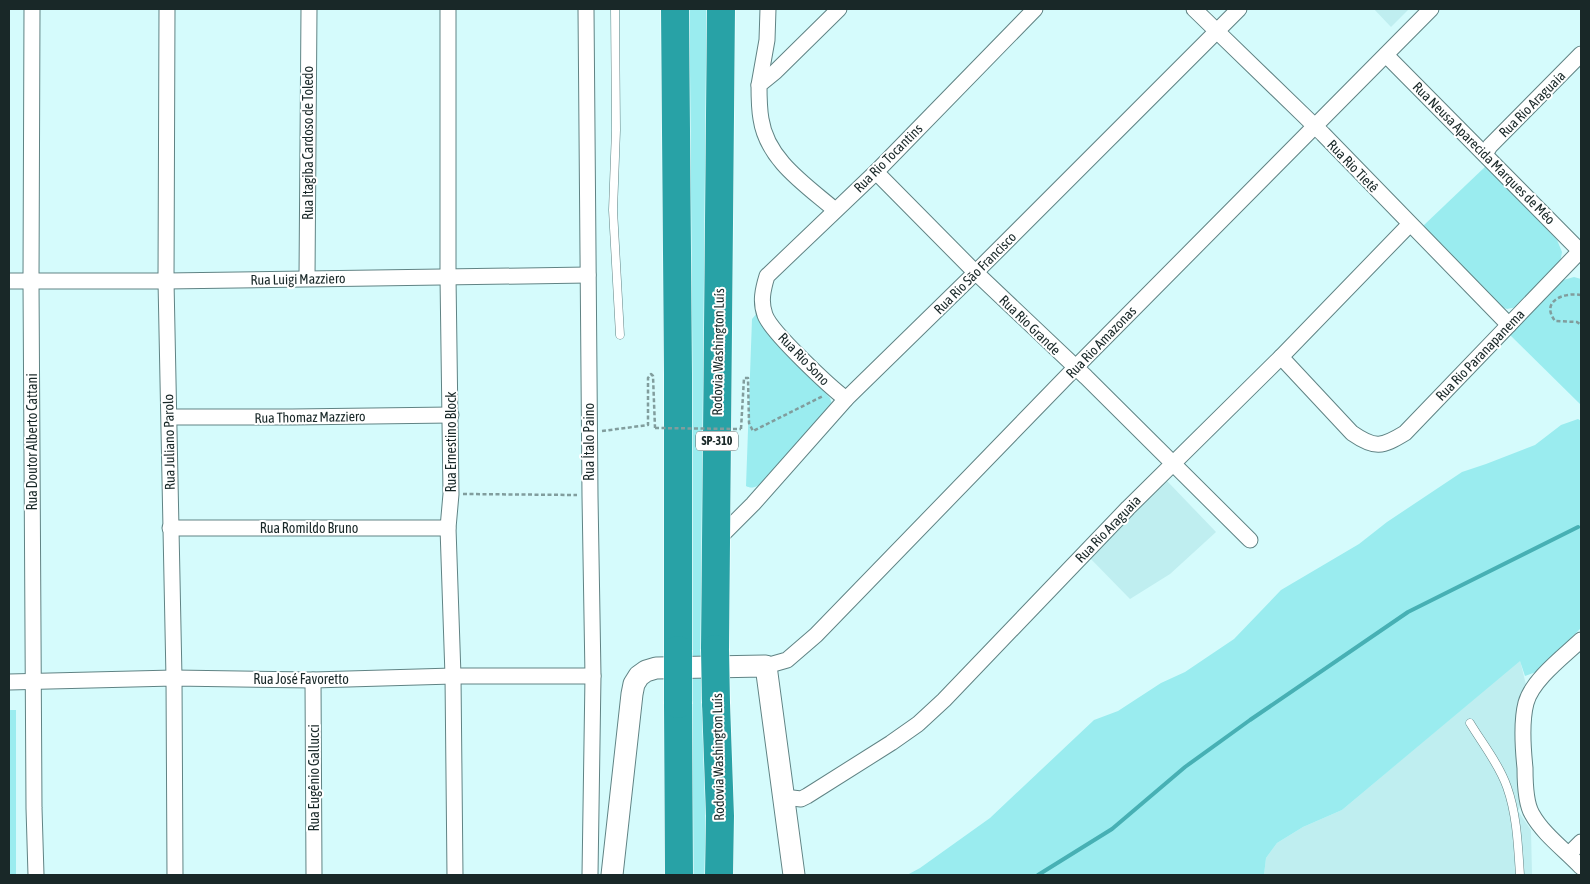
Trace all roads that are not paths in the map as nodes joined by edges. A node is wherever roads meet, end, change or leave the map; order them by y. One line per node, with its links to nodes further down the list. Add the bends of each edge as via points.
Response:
1 (32, 9): 30 (street, Rua Doutor Alberto Cattani)
2 (167, 9): 31 (street, Rua Juliano Parolo)
3 (309, 9): 28 (street, Rua Itagiba Cardoso de Toledo)
4 (448, 9): 27 (street, Rua Ernestino Block)
5 (586, 9): 26 (street, Rua Ítalo Paino)
6 (615, 9): 34 (lane, via 613,210)
7 (675, 9): 56 (highway, SP-310, bridge)
8 (721, 9): 44 (highway, Rodovia Washington Luís / SP-310)
9 (768, 9): 18 (street, via 767,40)
10 (839, 9): 18 (street)
11 (1035, 9): 21 (street, Rua Rio Tocantins)
12 (1194, 9): 15 (street, Rua Rio Tietê)
13 (1239, 9): 15 (street, Rua Rio São Francisco)
14 (1431, 9): 17 (street, Rua Rio Amazonas)
15 (1216, 31): 19 (street, Rua Rio Tietê); 25 (street, Rua Rio São Francisco)
16 (1581, 54): 20 (street, Rua Rio Araguaia)
17 (1386, 55): 19 (street, Rua Rio Amazonas); 20 (street, Rua Neusa Aparecida Marques de Méo)
18 (759, 85): 22 (street, via 761,121 768,142 782,164)
19 (1313, 125): 23 (street, Rua Rio Tietê); 36 (street, Rua Rio Amazonas)
20 (1484, 154): 24 (street, Rua Neusa Aparecida Marques de Méo)
21 (876, 172): 22 (street, Rua Rio Tocantins); 25 (street, Rua Rio Grande)
22 (835, 210): 32 (street, Rua Rio Tocantins, via 767,276 762,296)
23 (1409, 225): 33 (street, Rua Rio Tietê); 35 (street, Rua Rio Araguaia)
24 (1581, 251): 33 (street, Rua Rio Paranapanema)
25 (976, 272): 36 (street, Rua Rio Grande); 37 (street, Rua Rio São Francisco)
26 (588, 275): 27 (street, Rua Luigi Mazziero); 48 (street, Rua Ítalo Paino)
27 (448, 277): 28 (street, Rua Luigi Mazziero); 38 (street, Rua Ernestino Block)
28 (308, 278): 31 (street, Rua Luigi Mazziero)
29 (9, 281): 30 (street, Rua Luigi Mazziero)
30 (31, 281): 31 (street, Rua Luigi Mazziero); 52 (street, Rua Doutor Alberto Cattani)
31 (166, 281): 39 (street, Rua Juliano Parolo)
32 (765, 315): 37 (street, Rua Rio Sono, via 786,342)
33 (1509, 325): 35 (street, Rua Rio Paranapanema, via 1405,433 1380,446 1362,440 1339,421)
34 (620, 335)
35 (1280, 357): 40 (street, Rua Rio Araguaia)
36 (1075, 368): 40 (street, Rua Rio Grande); 46 (street, Rua Rio Amazonas, via 816,635 787,660)
37 (841, 395): 44 (street, Rua Rio São Francisco, via 753,504)
38 (451, 415): 39 (street, Rua Thomaz Mazziero); 42 (street, Rua Ernestino Block)
39 (170, 417): 41 (street, Rua Juliano Parolo)
40 (1173, 463): 43 (street, Rua Rio Grande); 54 (street, Rua Rio Araguaia, via 918,724 807,796 801,799)
41 (170, 528): 42 (street, Rua Romildo Bruno); 49 (street, Rua Juliano Parolo)
42 (448, 528): 47 (street, Rua Ernestino Block)
43 (1250, 540)
44 (716, 541): 55 (highway, Rodovia Washington Luís / SP-310, bridge, via 715,648)
45 (1581, 640): 58 (street, via 1533,690 1526,703 1523,742 1530,812)
46 (766, 666): 54 (street); 65 (street, via 656,668 639,676 634,684 627,724)
47 (453, 676): 48 (street, Rua José Favoretto); 50 (street, Rua José Favoretto); 63 (street, Rua Ernestino Block)
48 (593, 676): 64 (street, Rua Ítalo Paino)
49 (174, 678): 50 (street, Rua José Favoretto); 52 (street, Rua José Favoretto); 61 (street, Rua Juliano Parolo)
50 (313, 680): 62 (street, Rua Eugênio Gallucci)
51 (9, 682): 52 (street, Rua José Favoretto)
52 (34, 682): 60 (street, Rua Doutor Alberto Cattani)
53 (1470, 723): 71 (lane, via 1507,787 1516,823)
54 (784, 797): 70 (street)
55 (720, 816): 68 (highway, Rodovia Washington Luís / SP-310); 69 (highway)
56 (678, 818): 66 (highway); 67 (highway, SP-310)
57 (1581, 842): 58 (street)
58 (1569, 854): 59 (street)
59 (1581, 867)
60 (36, 875)
61 (175, 875)
62 (314, 875)
63 (455, 875)
64 (590, 875)
65 (612, 875)
66 (675, 875)
67 (679, 875)
68 (719, 875)
69 (729, 875)
70 (794, 875)
71 (1520, 875)

